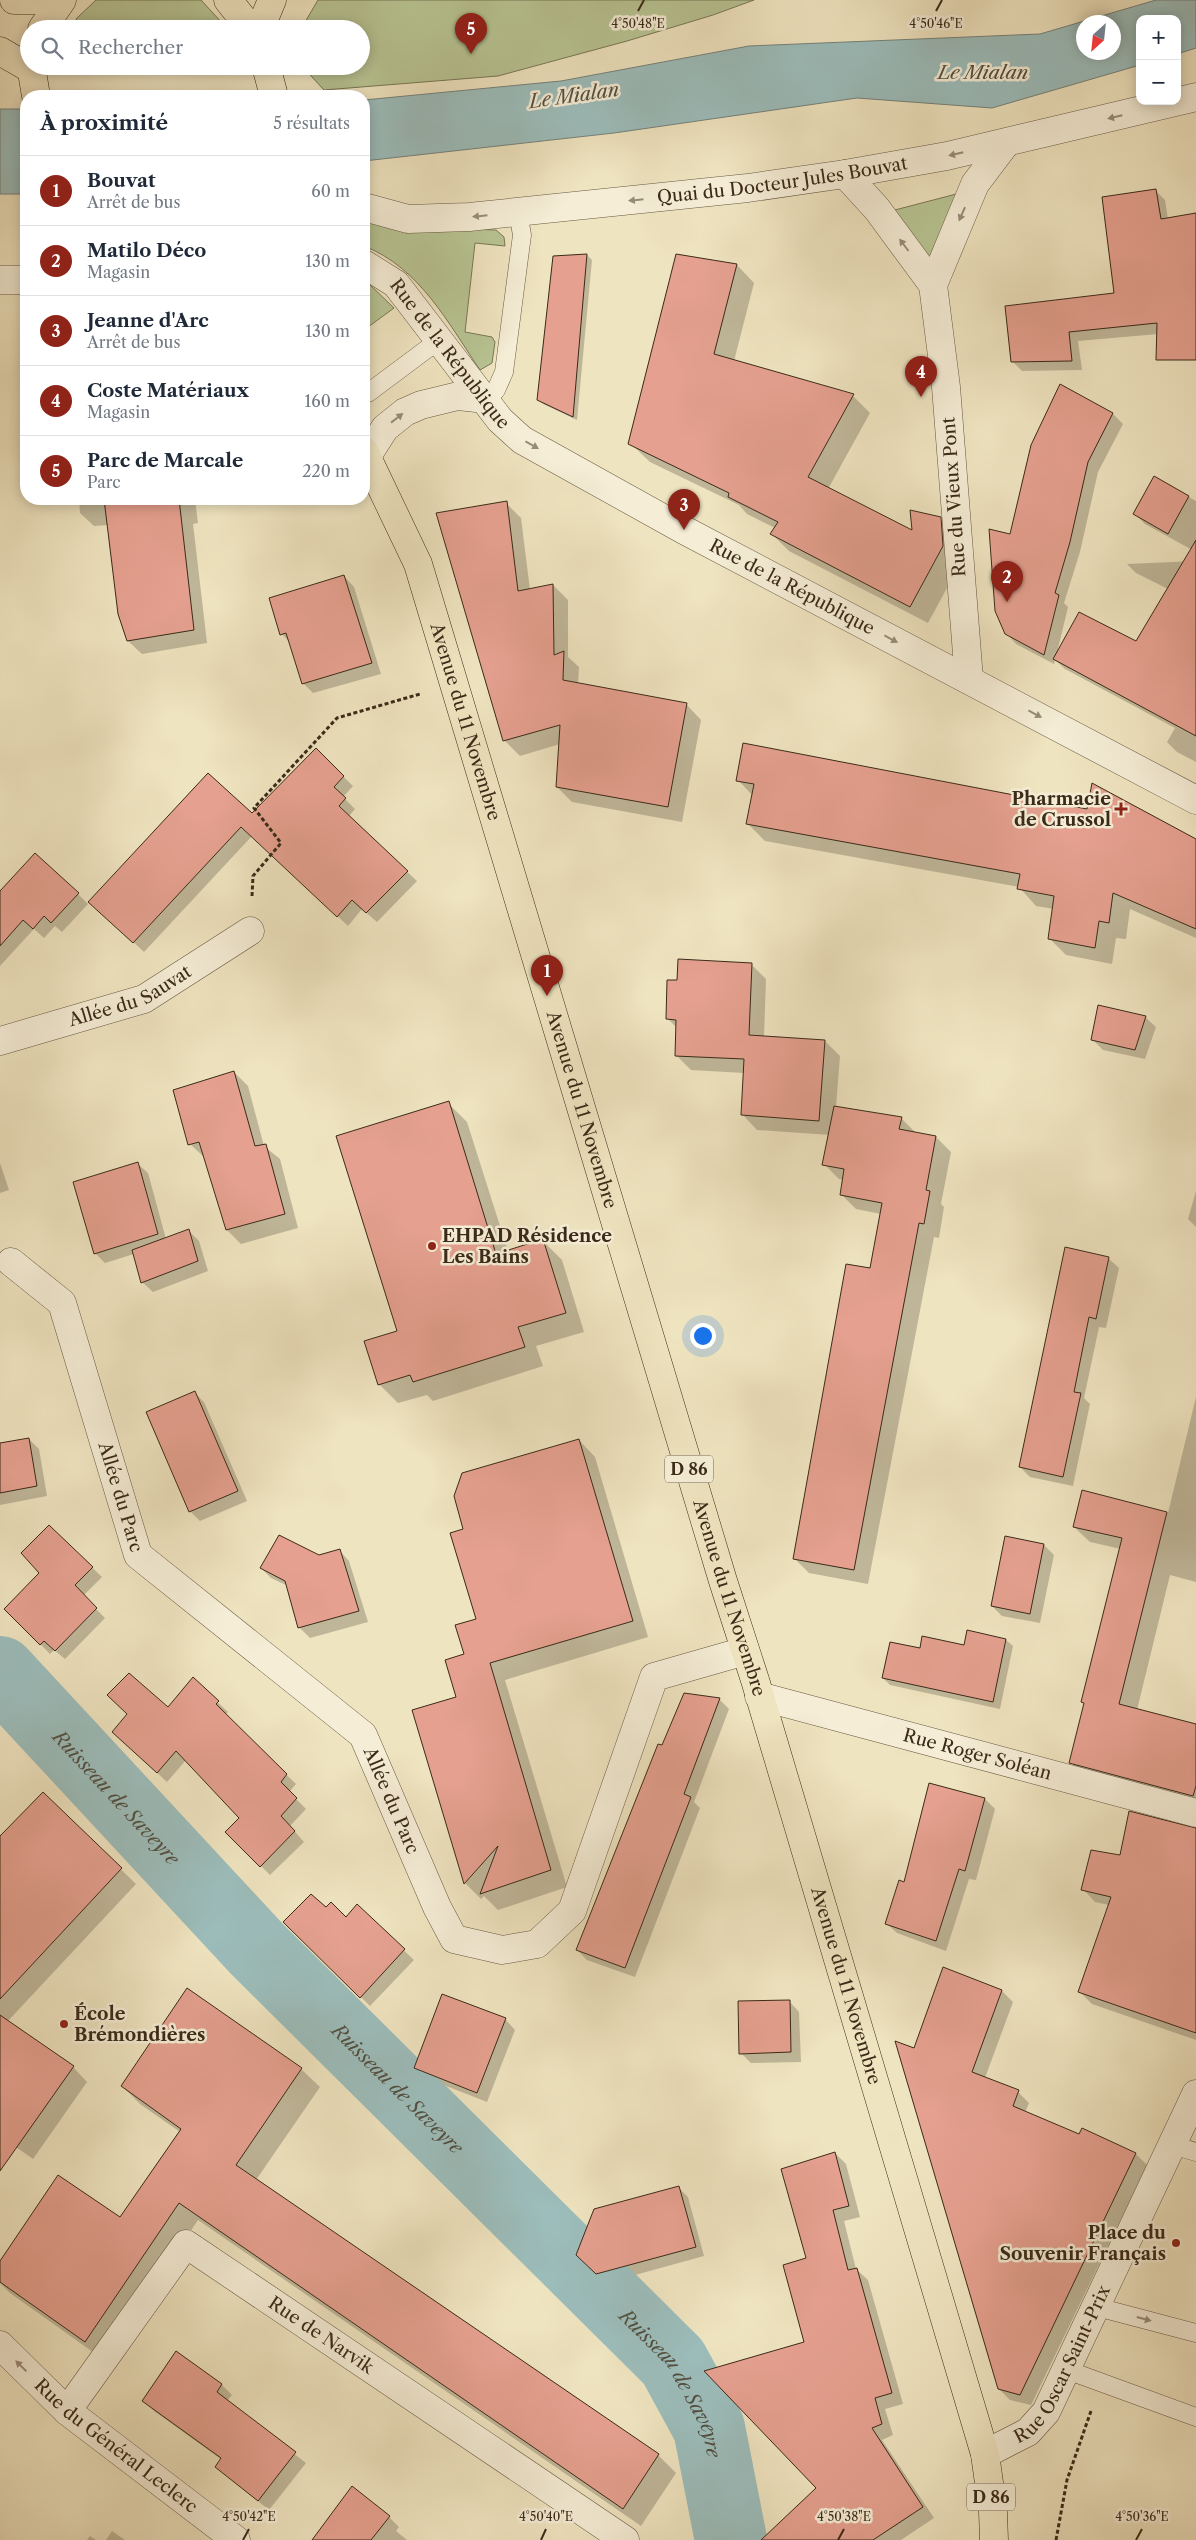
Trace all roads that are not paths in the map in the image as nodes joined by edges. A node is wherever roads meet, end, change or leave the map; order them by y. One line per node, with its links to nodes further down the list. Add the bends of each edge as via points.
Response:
1 (14, 0): 2 (main road)
2 (47, 0)
3 (62, 0): 6 (main road)
4 (228, 0): 7 (main road)
5 (272, 0): 8 (main road)
6 (48, 20)
7 (244, 20)
8 (264, 20)
9 (0, 50): 10 (main road)
10 (20, 68)
11 (268, 75): 12 (main road)
12 (272, 90)
13 (1196, 97): 14 (street, Quai du Docteur Jules Bouvat, one-way to 14)
14 (1006, 143): 15 (street, Quai du Docteur Jules Bouvat, one-way to 15); 19 (street, one-way to 19, via 975,184)
15 (845, 174): 17 (street, Quai du Docteur Jules Bouvat, one-way to 17, via 748,188); 19 (street, Rue du Vieux Pont, one-way to 15, via 877,209)
16 (370, 209): 17 (street, Quai du Docteur Jules Bouvat, one-way to 16, via 408,220)
17 (518, 212): 22 (lane, via 522,235 504,372 496,390)
18 (370, 268): 20 (street, Rue de la République, via 396,284)
19 (932, 285): 25 (street, Rue du Vieux Pont, via 946,387)
20 (439, 340): 21 (lane); 22 (street, Rue de la République)
21 (370, 392)
22 (486, 399): 23 (street, one-way to 22, via 385,428 405,412 458,396); 25 (street, Rue de la République, one-way to 25, via 500,420 522,440 684,530)
23 (370, 465)
24 (370, 469): 30 (main road, Avenue du 11 Novembre / D 86, via 418,564)
25 (969, 679): 26 (street, Rue de la République, one-way to 26)
26 (1196, 800)
27 (250, 931): 28 (street, Allée du Sauvat, via 144,999)
28 (0, 1041)
29 (11, 1262): 30 (street, Allée du Parc, via 62,1303 138,1555 364,1736 437,1907 454,1939 502,1950 538,1944 572,1911 654,1678)
30 (745, 1651): 31 (main road, Avenue du 11 Novembre / D 86)
31 (759, 1696): 32 (street, Rue Roger Soléan); 41 (main road, Avenue du 11 Novembre / D 86)
32 (1196, 1812)
33 (1196, 2094): 34 (street, Rue Oscar Saint-Prix)
34 (1184, 2148): 35 (street, Rue Oscar Saint-Prix)
35 (1096, 2307): 36 (lane, one-way to 36); 38 (street, Rue Oscar Saint-Prix)
36 (1196, 2333)
37 (0, 2345): 39 (street, Rue du Général Leclerc, one-way to 37)
38 (1067, 2370): 40 (lane); 41 (street, Rue Oscar Saint-Prix, via 1046,2412 1028,2432)
39 (67, 2411): 42 (street, Rue du Général Leclerc); 43 (street, Rue de Narvik, via 186,2244)
40 (1196, 2417)
41 (985, 2454): 44 (main road, D 86)
42 (236, 2540)
43 (625, 2540)
44 (994, 2540)

